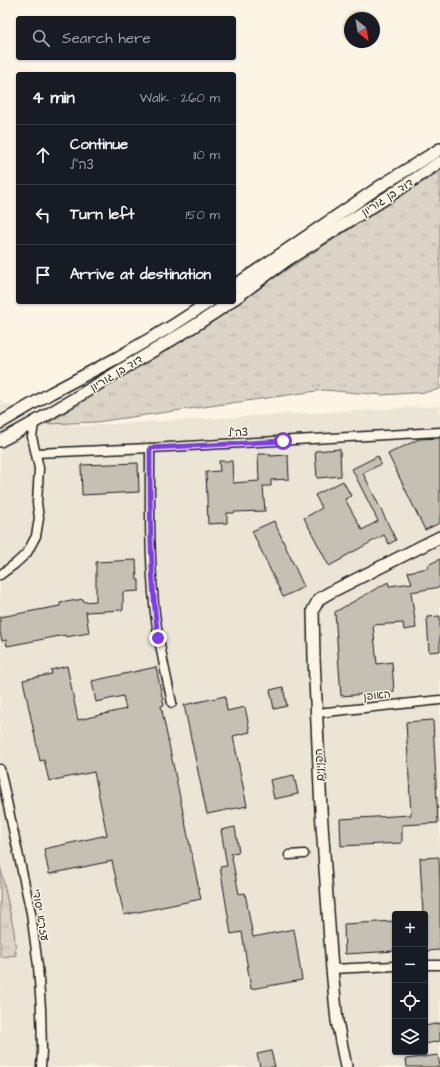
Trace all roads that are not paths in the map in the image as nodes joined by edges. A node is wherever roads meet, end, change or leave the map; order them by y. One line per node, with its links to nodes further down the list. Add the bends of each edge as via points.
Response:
1 (440, 149): 3 (main road, דוד בן גוריון, via 379,187)
2 (440, 162): 4 (main road, דוד בן גוריון, via 287,260)
3 (236, 285)
4 (236, 298)
5 (206, 304): 8 (main road, דוד בן גוריון, via 172,326)
6 (227, 304): 7 (main road, דוד בן גוריון)
7 (46, 415): 10 (main road, דוד בן גוריון); 12 (street, via 34,424 32,437)
8 (0, 423)
9 (440, 432): 11 (street, צה"ל)
10 (0, 441)
11 (150, 448): 12 (street, צה"ל); 16 (street, via 154,604 158,638)
12 (36, 453): 14 (street, via 39,468 39,518 36,536 27,553)
13 (440, 537): 17 (main road, הפנינים, via 319,599 313,610)
14 (0, 575)
15 (440, 700): 17 (street, האופן)
16 (172, 703)
17 (317, 713): 24 (main road, הפנינים)
18 (0, 769): 25 (street, עזרא יסודי, via 31,913 41,1009)
19 (304, 854): 20 (street)
20 (289, 855)
21 (428, 965): 22 (street)
22 (440, 965)
23 (392, 966): 24 (street)
24 (332, 969): 26 (main road, הפנינים)
25 (41, 1067)
26 (346, 1067)

